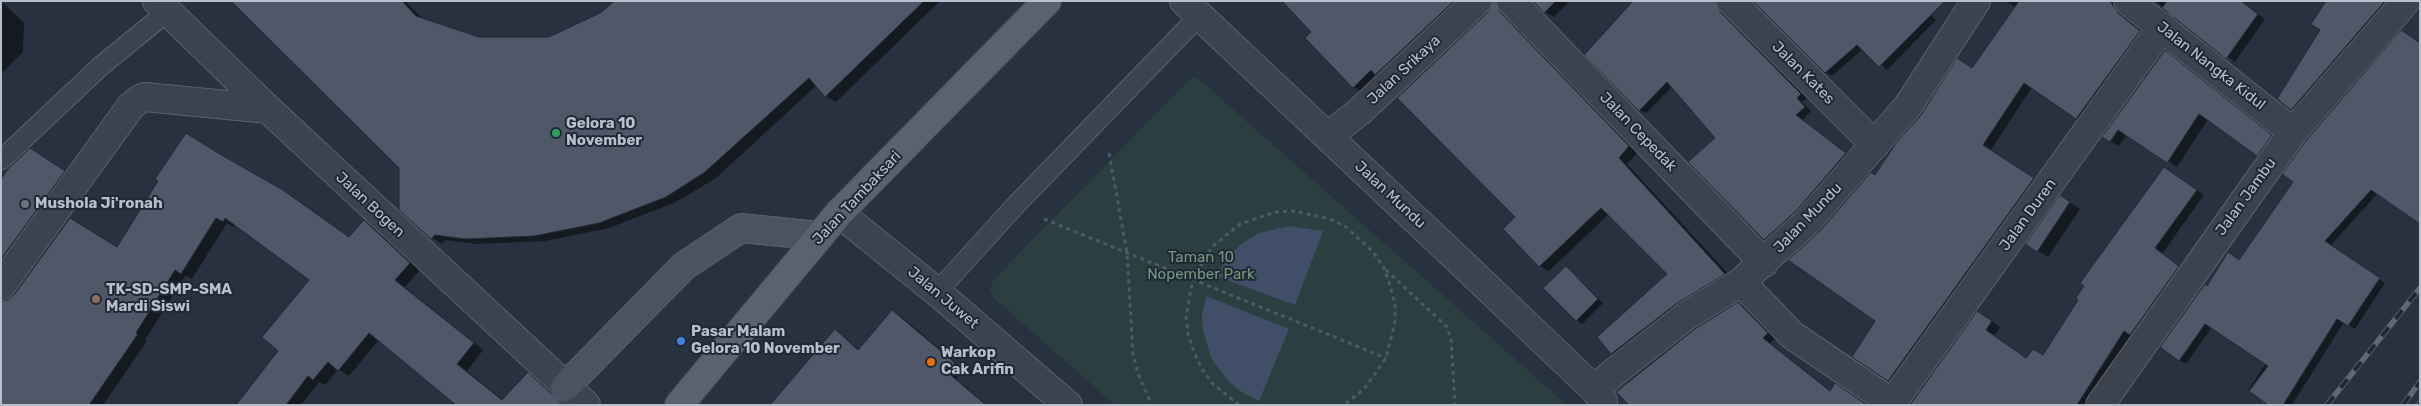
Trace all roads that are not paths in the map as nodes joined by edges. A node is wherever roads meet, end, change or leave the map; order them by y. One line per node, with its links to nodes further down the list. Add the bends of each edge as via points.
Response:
1 (1047, 1): 16 (main road, Jalan Tambaksari)
2 (1477, 1): 13 (street, Jalan Srikaya, via 1359,112)
3 (1511, 1): 18 (street, Jalan Cepedak)
4 (1731, 1): 14 (street, Jalan Kates)
5 (2128, 1): 10 (street, Jalan Nangka Kidul)
6 (1970, 3): 14 (street, Jalan Mundu, via 1908,106)
7 (2400, 3): 12 (street, Jalan Jambu)
8 (162, 6): 11 (street, Jalan Bogen); 15 (lane)
9 (1192, 9): 13 (street, Jalan Mundu); 21 (lane)
10 (2162, 27): 12 (street, Jalan Nangka Kidul); 24 (street, Jalan Duren)
11 (268, 110): 20 (street, via 140,99 131,106); 22 (street, Jalan Bogen)
12 (2293, 132): 28 (street, Jalan Jambu)
13 (1328, 136): 23 (street, Jalan Mundu)
14 (1876, 145): 18 (street, Jalan Mundu, via 1807,222)
15 (1, 160)
16 (839, 213): 17 (main road, Jalan Tambaksari); 21 (street, Jalan Juwet)
17 (820, 236): 22 (main road, via 741,228 684,266); 26 (main road, Jalan Tambaksari)
18 (1764, 263): 19 (street, Jalan Mundu)
19 (1741, 282): 23 (street, Jalan Mundu, via 1686,316 1613,373); 24 (street, via 1792,335)
20 (1, 286)
21 (937, 292): 27 (street, Jalan Juwet)
22 (566, 386): 25 (street, Jalan Bogen)
23 (1599, 398)
24 (1894, 404)
25 (586, 405)
26 (679, 405)
27 (1068, 405)
28 (2100, 405)

